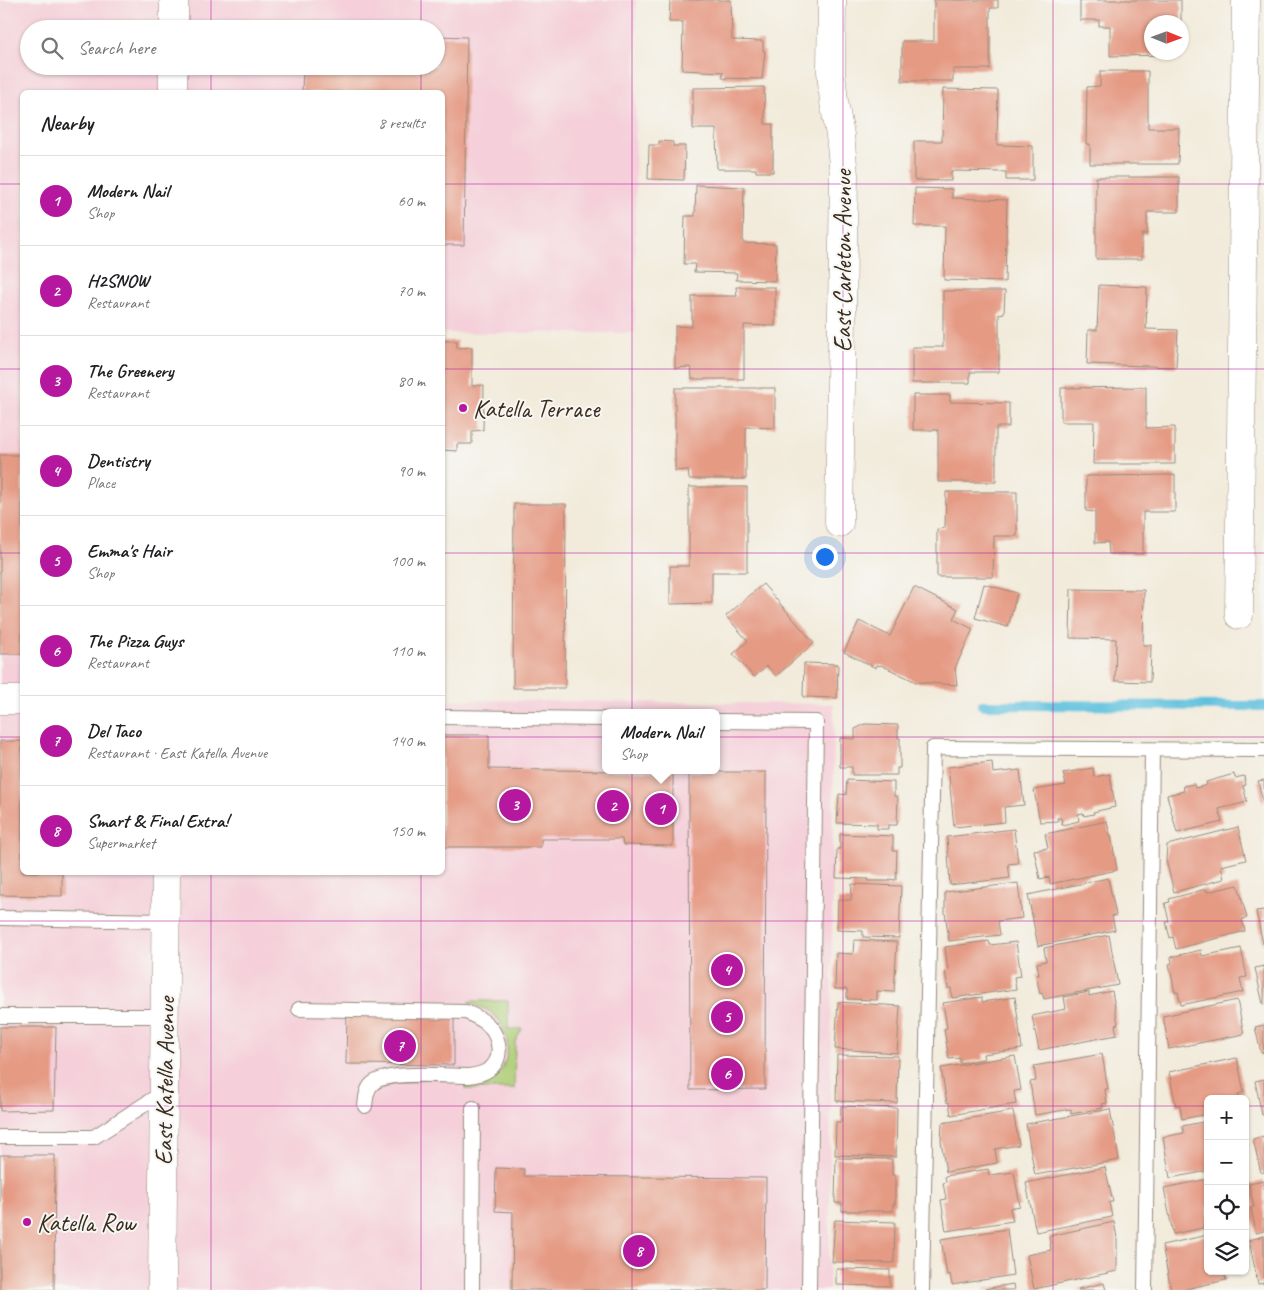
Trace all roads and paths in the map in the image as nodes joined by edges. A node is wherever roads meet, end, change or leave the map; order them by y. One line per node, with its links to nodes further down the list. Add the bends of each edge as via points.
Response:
1 (174, 0): 4 (street)
2 (832, 0): 8 (street, East Carleton Avenue, via 831,71 844,175)
3 (1246, 0): 7 (street)
4 (174, 20)
5 (173, 75): 6 (street)
6 (173, 90)
7 (1254, 113): 9 (street)
8 (839, 523)
9 (1239, 615)
10 (0, 700): 11 (street)
11 (20, 700)
12 (445, 717): 13 (lane)
13 (602, 719)
14 (720, 721): 29 (lane, via 816,722)
15 (1152, 750): 16 (lane); 30 (lane, via 933,748); 31 (lane)
16 (1264, 750)
17 (166, 875): 19 (street, East Katella Avenue)
18 (0, 918): 19 (lane)
19 (166, 921): 22 (street, East Katella Avenue)
20 (299, 1009): 24 (lane, via 466,1012 489,1025 498,1037 499,1050 489,1070 470,1076 379,1079 370,1085)
21 (0, 1016): 22 (lane)
22 (165, 1016): 23 (street, East Katella Avenue)
23 (164, 1092): 26 (lane, via 94,1138); 27 (street, East Katella Avenue)
24 (365, 1106)
25 (473, 1108): 28 (lane)
26 (0, 1137)
27 (162, 1290)
28 (472, 1290)
29 (809, 1290)
30 (922, 1290)
31 (1145, 1290)

